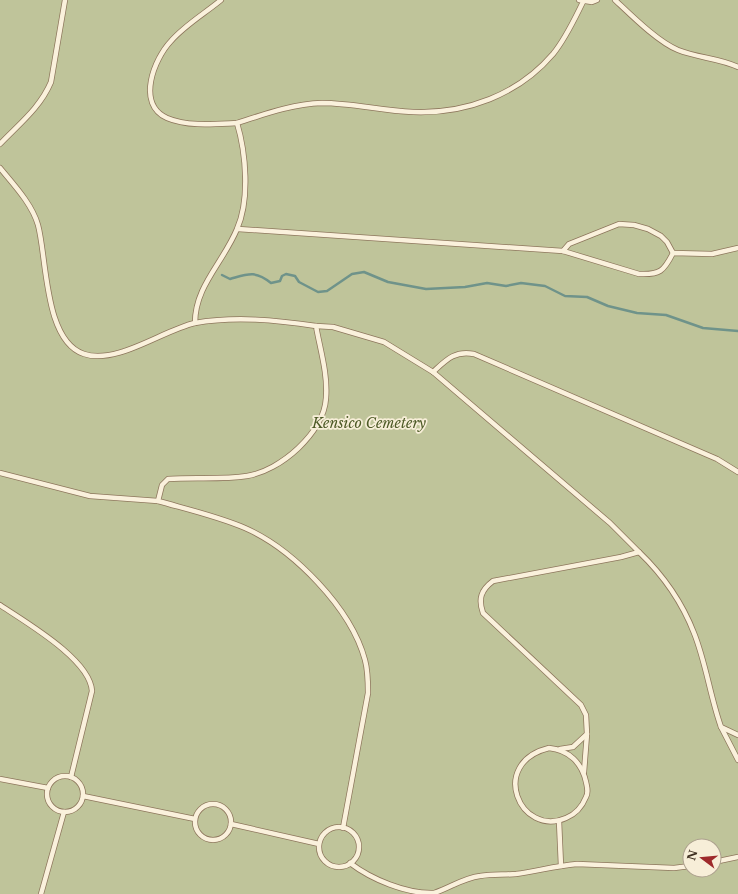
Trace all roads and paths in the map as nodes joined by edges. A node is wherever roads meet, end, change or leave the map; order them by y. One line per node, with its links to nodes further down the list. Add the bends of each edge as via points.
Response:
1 (65, 0): 8 (lane, via 51,82 47,92 41,102)
2 (221, 0): 7 (lane, via 181,30 161,53 152,74 151,93 153,103 166,118 193,123)
3 (597, 0): 5 (lane)
4 (615, 0): 6 (lane, via 643,26 678,50 726,61)
5 (581, 1): 7 (lane, via 568,33 553,54 536,71 519,86 478,104 460,109 413,112 345,104 299,105)
6 (738, 67)
7 (237, 123): 10 (lane, via 244,146 245,169 243,208)
8 (0, 144)
9 (0, 168): 14 (lane, via 32,211 38,225 52,309 57,325 73,348 83,354 106,355)
10 (238, 229): 12 (lane); 14 (lane, via 199,296 195,309)
11 (738, 248): 13 (lane, via 712,254)
12 (563, 251): 13 (lane, via 640,274 653,274 664,269); 13 (lane, via 569,244 619,224 634,224 648,228 661,236)
13 (673, 253)
14 (195, 323): 15 (lane, via 233,320 289,322)
15 (316, 326): 16 (lane, via 333,327 384,342); 19 (lane, via 326,398 321,418 304,442 277,466 260,474 232,478 168,479 162,485)
16 (433, 372): 17 (lane, via 452,355 460,352 474,354 717,459); 20 (lane)
17 (738, 472)
18 (0, 473): 19 (lane, via 90,496)
19 (158, 501): 36 (lane, via 244,528 268,540 287,553 322,587 353,631 365,660 368,693)
20 (639, 552): 22 (lane, via 662,576 695,633); 23 (lane, via 493,582 486,586 480,598 483,613 581,705 586,715)
21 (0, 605): 28 (lane, via 58,646 80,665 91,683 92,691)
22 (721, 728): 24 (lane); 26 (lane)
23 (587, 734): 25 (lane, via 573,747); 27 (lane)
24 (738, 735)
25 (560, 749): 27 (lane, via 574,759); 34 (lane, via 537,751 526,758 515,781 516,795 533,817)
26 (738, 760)
27 (584, 772): 34 (lane, via 588,793 583,805 573,815)
28 (71, 777): 30 (lane, via 58,778); 31 (lane, via 82,787)
29 (0, 778): 30 (lane)
30 (48, 788): 32 (lane, via 49,801 53,807)
31 (83, 796): 32 (lane, via 74,810); 33 (lane)
32 (64, 812): 43 (lane)
33 (195, 819): 35 (lane, via 201,809 212,804 221,805 231,817); 35 (lane, via 200,834 212,840 227,834)
34 (559, 821): 41 (lane)
35 (231, 824): 37 (lane)
36 (342, 828): 37 (lane, via 327,831); 40 (lane, via 353,834 358,845 355,859)
37 (319, 844): 40 (lane, via 321,856 332,866)
38 (738, 858): 39 (lane)
39 (722, 861)
40 (350, 863): 41 (lane, via 387,887 418,893 432,893 479,876 516,874)
41 (561, 866): 42 (lane, via 577,864)
42 (682, 867)
43 (41, 894)

